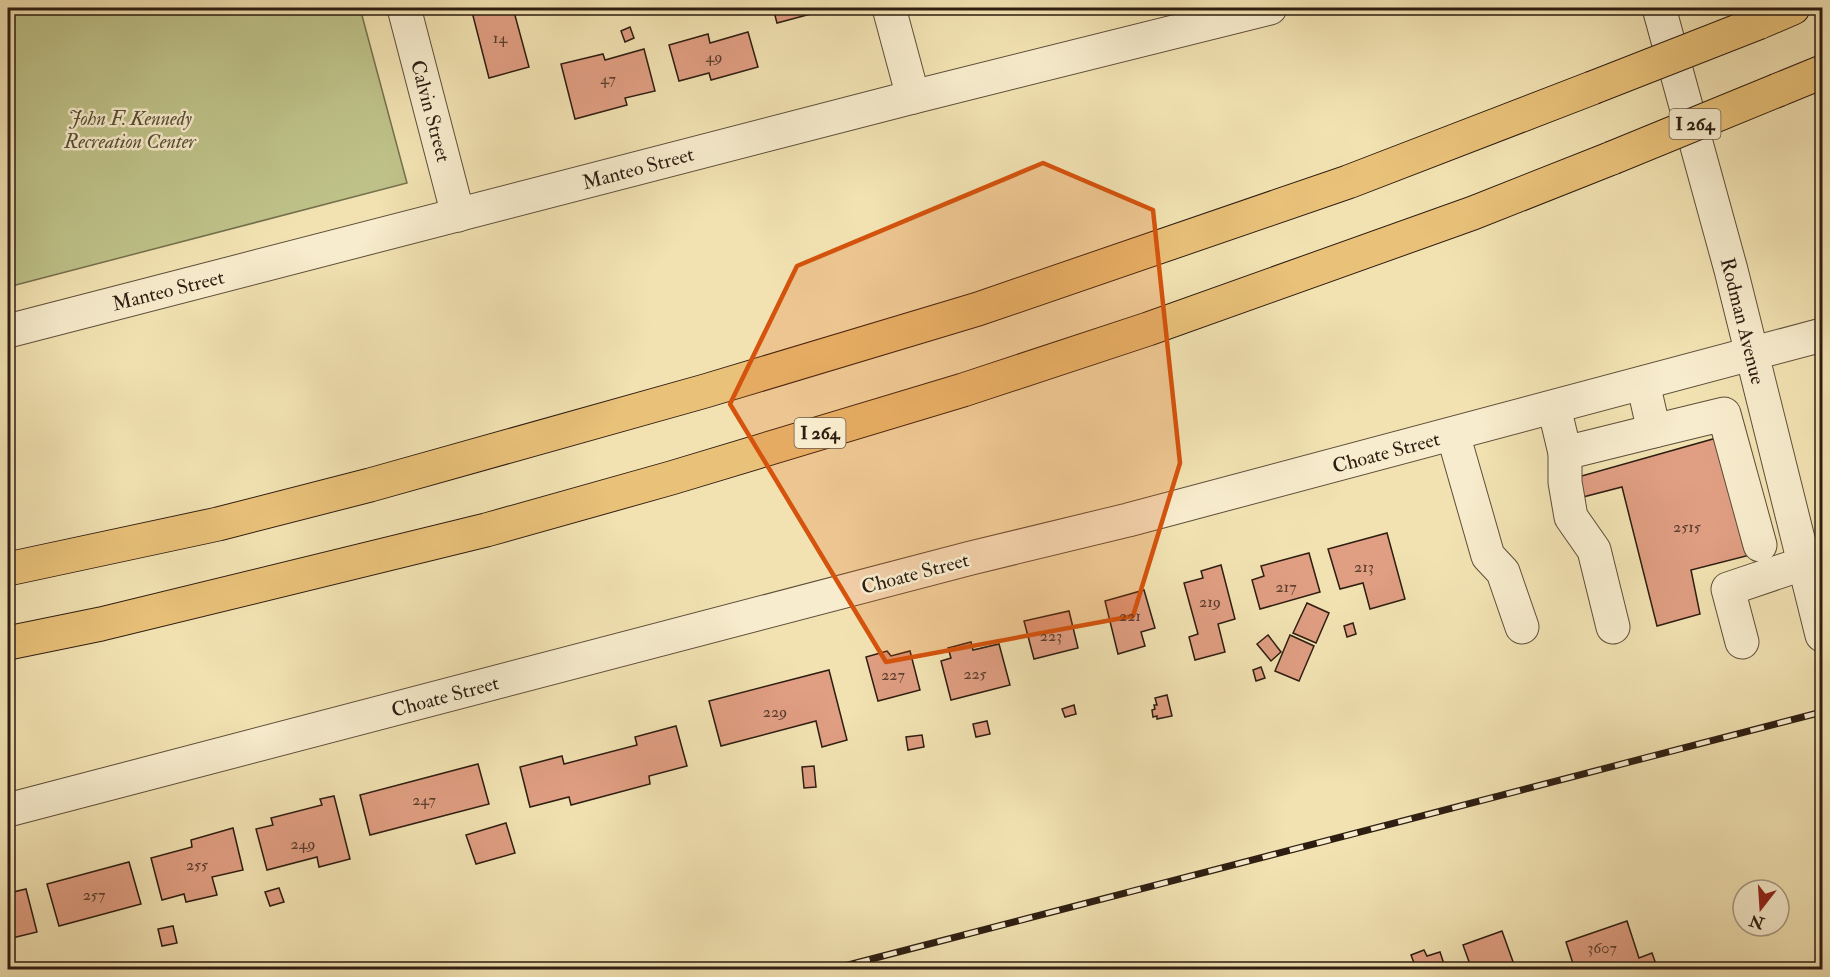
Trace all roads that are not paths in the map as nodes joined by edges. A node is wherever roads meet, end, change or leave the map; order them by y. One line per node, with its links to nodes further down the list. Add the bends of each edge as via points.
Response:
1 (404, 8): 11 (street, Calvin Street)
2 (889, 8): 10 (street)
3 (1270, 8): 10 (street, Manteo Street)
4 (1659, 8): 14 (street, Rodman Avenue)
5 (1793, 8): 6 (highway)
6 (1770, 15): 22 (highway, bridge, via 1348,182 978,309 705,392 370,485 218,524)
7 (1822, 72): 9 (highway, I 264)
8 (1822, 80): 9 (highway)
9 (1778, 90): 27 (highway, I 264, bridge, via 1473,213 1148,329 952,393 486,530)
10 (913, 97): 11 (street, Manteo Street)
11 (458, 215): 12 (street, Manteo Street)
12 (8, 331)
13 (1822, 335): 14 (street, Choate Street)
14 (1752, 354): 15 (street, Choate Street); 21 (street, Rodman Avenue)
15 (1643, 383): 16 (street, Choate Street); 17 (street)
16 (1554, 406): 18 (street, Choate Street); 19 (street)
17 (1654, 431): 19 (street); 20 (street, via 1724,414)
18 (1453, 434): 24 (street, via 1488,556 1503,572); 28 (street, Choate Street)
19 (1565, 453): 25 (street, via 1571,517 1594,550)
20 (1760, 545)
21 (1805, 563): 23 (street, Rodman Avenue); 26 (street, via 1728,589)
22 (8, 569)
23 (1821, 626)
24 (1522, 627)
25 (1613, 627)
26 (1742, 642)
27 (8, 643)
28 (8, 810)

